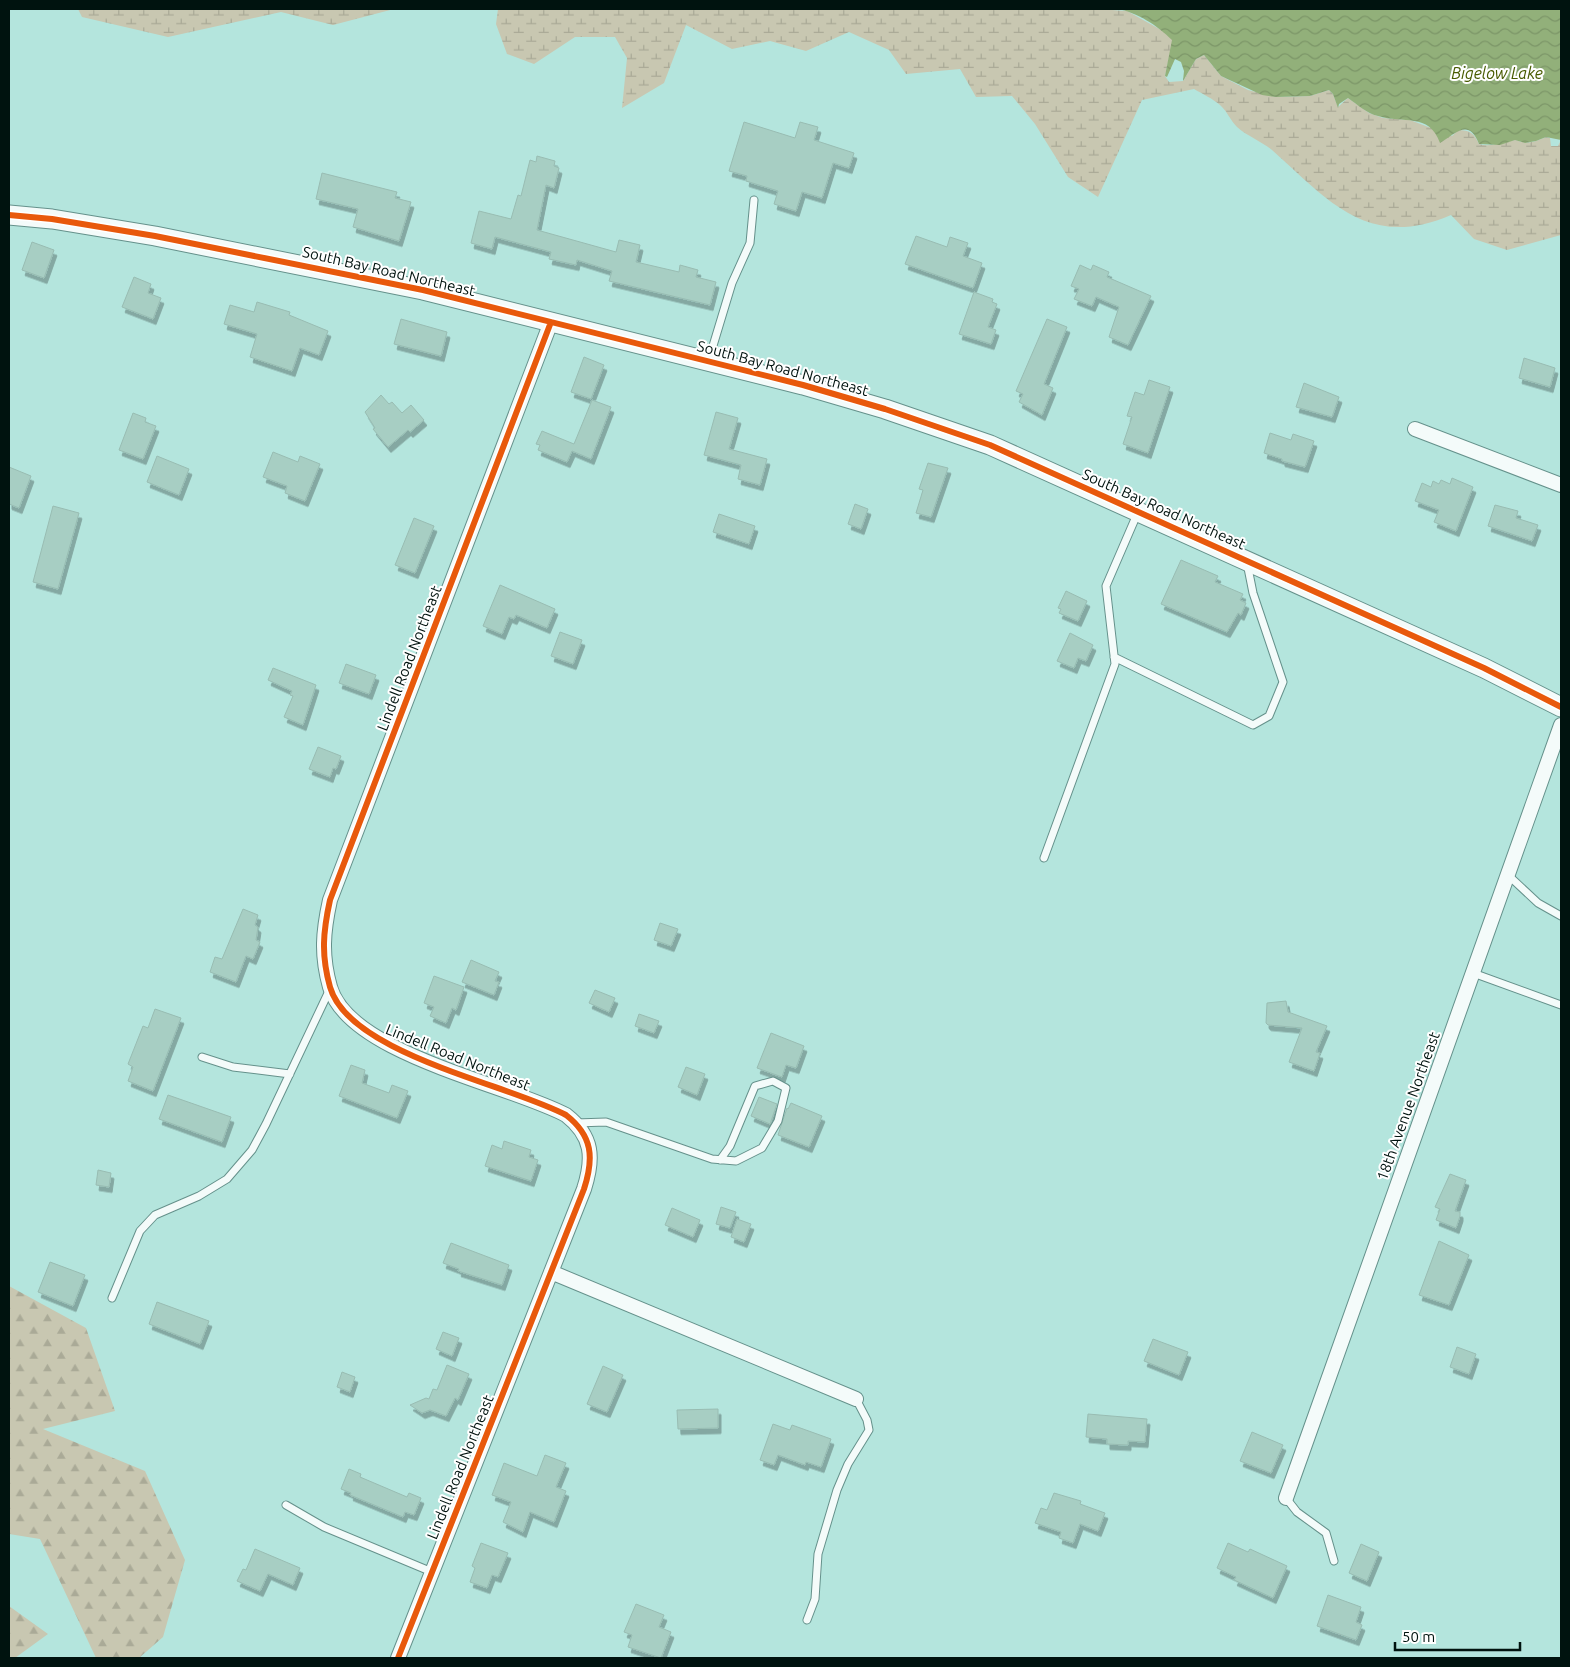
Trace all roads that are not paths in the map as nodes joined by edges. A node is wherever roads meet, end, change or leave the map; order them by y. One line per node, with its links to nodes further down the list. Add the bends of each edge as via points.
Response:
1 (754, 200): 4 (lane, via 750,243 732,283)
2 (9, 215): 3 (street, South Bay Road Northeast, via 155,236 317,267)
3 (552, 322): 4 (street, South Bay Road Northeast); 16 (street, Lindell Road Northeast, via 330,900 323,936)
4 (709, 361): 7 (street, South Bay Road Northeast, via 819,390 990,444)
5 (1415, 429): 6 (street)
6 (1561, 485)
7 (1138, 511): 8 (street, South Bay Road Northeast); 9 (lane, via 1106,586)
8 (1246, 560): 9 (lane, via 1283,682 1269,716 1253,725); 10 (street, South Bay Road Northeast, via 1484,668)
9 (1114, 657): 12 (lane, via 1116,664)
10 (1561, 707)
11 (1561, 724): 13 (street, 18th Avenue Northeast)
12 (1044, 858)
13 (1508, 875): 14 (lane, via 1538,903); 15 (street, 18th Avenue Northeast)
14 (1561, 916)
15 (1473, 973): 17 (lane); 25 (street, 18th Avenue Northeast)
16 (330, 988): 19 (lane); 20 (street, Lindell Road Northeast, via 348,1014 379,1040 553,1108)
17 (1561, 1005)
18 (202, 1057): 19 (lane, via 233,1067)
19 (290, 1074): 23 (lane, via 266,1124 241,1165 227,1179 199,1196 155,1215 140,1231)
20 (576, 1123): 21 (lane, via 606,1122); 22 (street, Lindell Road Northeast, via 587,1142 590,1170)
21 (720, 1160): 21 (lane, via 736,1161 762,1148 778,1121 786,1088 773,1081 755,1086 730,1146)
22 (551, 1272): 24 (street); 28 (street, Lindell Road Northeast)
23 (112, 1298)
24 (856, 1399): 29 (lane, via 868,1420 869,1430 848,1464 837,1490 818,1554 816,1589)
25 (1286, 1498): 27 (lane, via 1297,1512 1326,1534)
26 (286, 1505): 28 (lane, via 324,1526)
27 (1334, 1561)
28 (432, 1572): 30 (street, Lindell Road Northeast)
29 (807, 1620)
30 (398, 1658)

